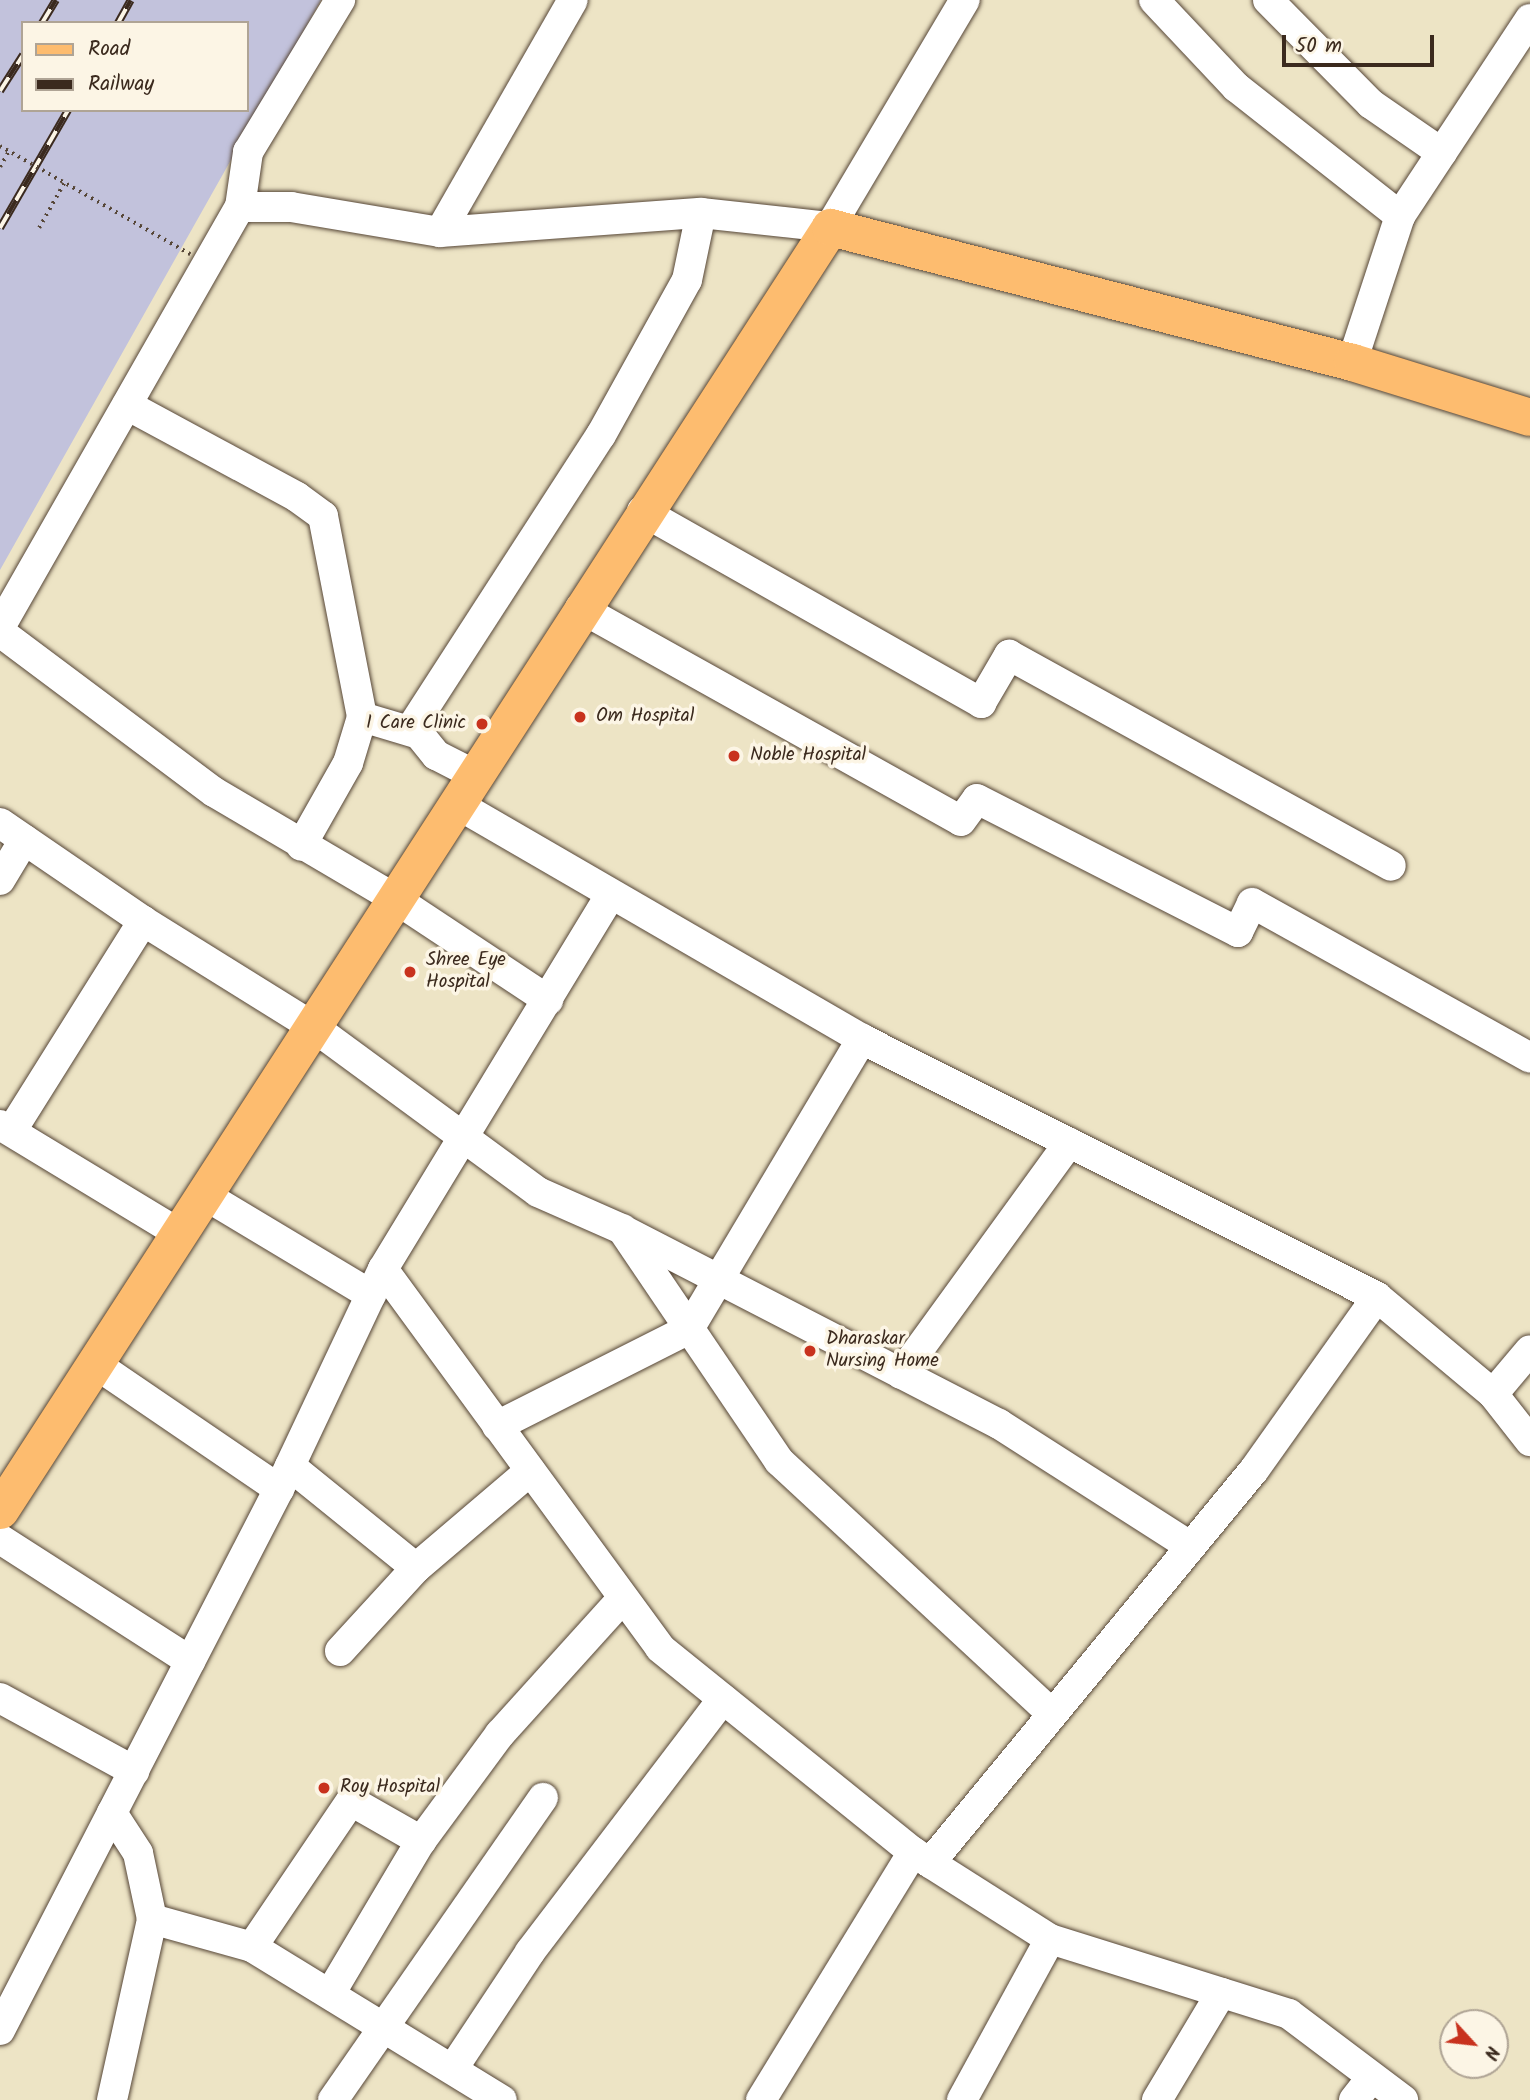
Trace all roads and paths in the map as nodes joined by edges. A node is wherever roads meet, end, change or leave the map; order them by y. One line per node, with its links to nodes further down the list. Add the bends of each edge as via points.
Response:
1 (340, 0): 12 (street, via 248,152)
2 (573, 0): 17 (street)
3 (965, 0): 15 (street)
4 (1154, 0): 14 (street, via 1236,87)
5 (1268, 0): 9 (street, via 1371,104)
6 (1526, 36): 9 (street)
7 (0, 146): 8 (path, bridge)
8 (9, 151): 10 (path); 11 (path, bridge)
9 (1442, 153): 14 (street)
10 (0, 167)
11 (64, 183): 16 (path); 18 (path, bridge)
12 (240, 207): 17 (street, via 290,206); 20 (street)
13 (701, 213): 15 (street); 17 (street); 27 (street, via 687,281 601,435)
14 (1400, 216): 19 (street)
15 (830, 227): 19 (main road); 22 (main road)
16 (39, 228)
17 (440, 232)
18 (190, 254)
19 (1352, 362): 21 (main road)
20 (127, 405): 24 (street); 26 (street, via 297,497 323,516)
21 (1530, 417)
22 (642, 511): 23 (main road); 31 (street, via 981,703 1009,655)
23 (580, 608): 28 (main road); 39 (street, via 961,821 977,799 1238,932 1252,903)
24 (0, 627)
25 (0, 632): 30 (street, via 214,792)
26 (362, 717): 27 (street); 30 (street, via 348,763)
27 (410, 730): 28 (street, via 427,741)
28 (464, 788): 33 (street); 34 (main road)
29 (12, 831): 32 (street); 35 (street)
30 (301, 846): 34 (street)
31 (1391, 866)
32 (0, 880)
33 (610, 895): 36 (street); 38 (street)
34 (394, 898): 36 (street); 37 (main road)
35 (143, 922): 37 (street); 40 (street)
36 (548, 1000): 41 (street)
37 (312, 1026): 41 (street); 43 (main road)
38 (862, 1038): 42 (street); 46 (street)
39 (1530, 1058)
40 (6, 1127): 45 (street)
41 (465, 1138): 44 (street, via 538,1192); 47 (street)
42 (1069, 1143): 48 (street); 52 (street)
43 (203, 1194): 45 (main road); 47 (street)
44 (622, 1229): 46 (street); 49 (street)
45 (178, 1233): 51 (main road)
46 (720, 1280): 49 (street); 52 (street)
47 (377, 1282): 54 (street); 57 (street)
48 (1377, 1297): 53 (street); 60 (street, via 1254,1470)
49 (690, 1329): 54 (street); 67 (street, via 779,1461)
50 (1530, 1350): 53 (street)
51 (94, 1363): 57 (street); 58 (main road)
52 (901, 1374): 60 (street, via 999,1424)
53 (1493, 1394): 55 (street)
54 (497, 1426): 56 (street)
55 (1530, 1441)
56 (530, 1471): 61 (street); 62 (street)
57 (284, 1477): 61 (street); 64 (street)
58 (0, 1510)
59 (0, 1539): 64 (street)
60 (1190, 1546): 67 (street)
61 (416, 1568): 63 (street)
62 (623, 1598): 66 (street, via 660,1648); 71 (street, via 500,1734)
63 (340, 1651)
64 (190, 1661): 68 (street)
65 (0, 1698): 68 (street)
66 (723, 1699): 72 (street); 80 (street, via 530,1952)
67 (1052, 1714): 72 (street)
68 (134, 1771): 70 (street)
69 (543, 1798): 79 (street)
70 (112, 1813): 73 (street, via 138,1853); 78 (street)
71 (421, 1841): 75 (street, via 351,1801); 77 (street)
72 (921, 1857): 74 (street); 85 (street)
73 (152, 1919): 75 (street); 82 (street)
74 (1050, 1939): 76 (street); 86 (street)
75 (252, 1947): 77 (street)
76 (1221, 1993): 81 (street, via 1289,2014); 87 (street)
77 (330, 1994): 79 (street)
78 (3, 2018)
79 (380, 2029): 80 (street); 83 (street)
80 (454, 2067): 84 (street)
81 (1363, 2088): 88 (street)
82 (112, 2100)
83 (333, 2100)
84 (502, 2100)
85 (761, 2100)
86 (962, 2100)
87 (1157, 2100)
88 (1403, 2100)

